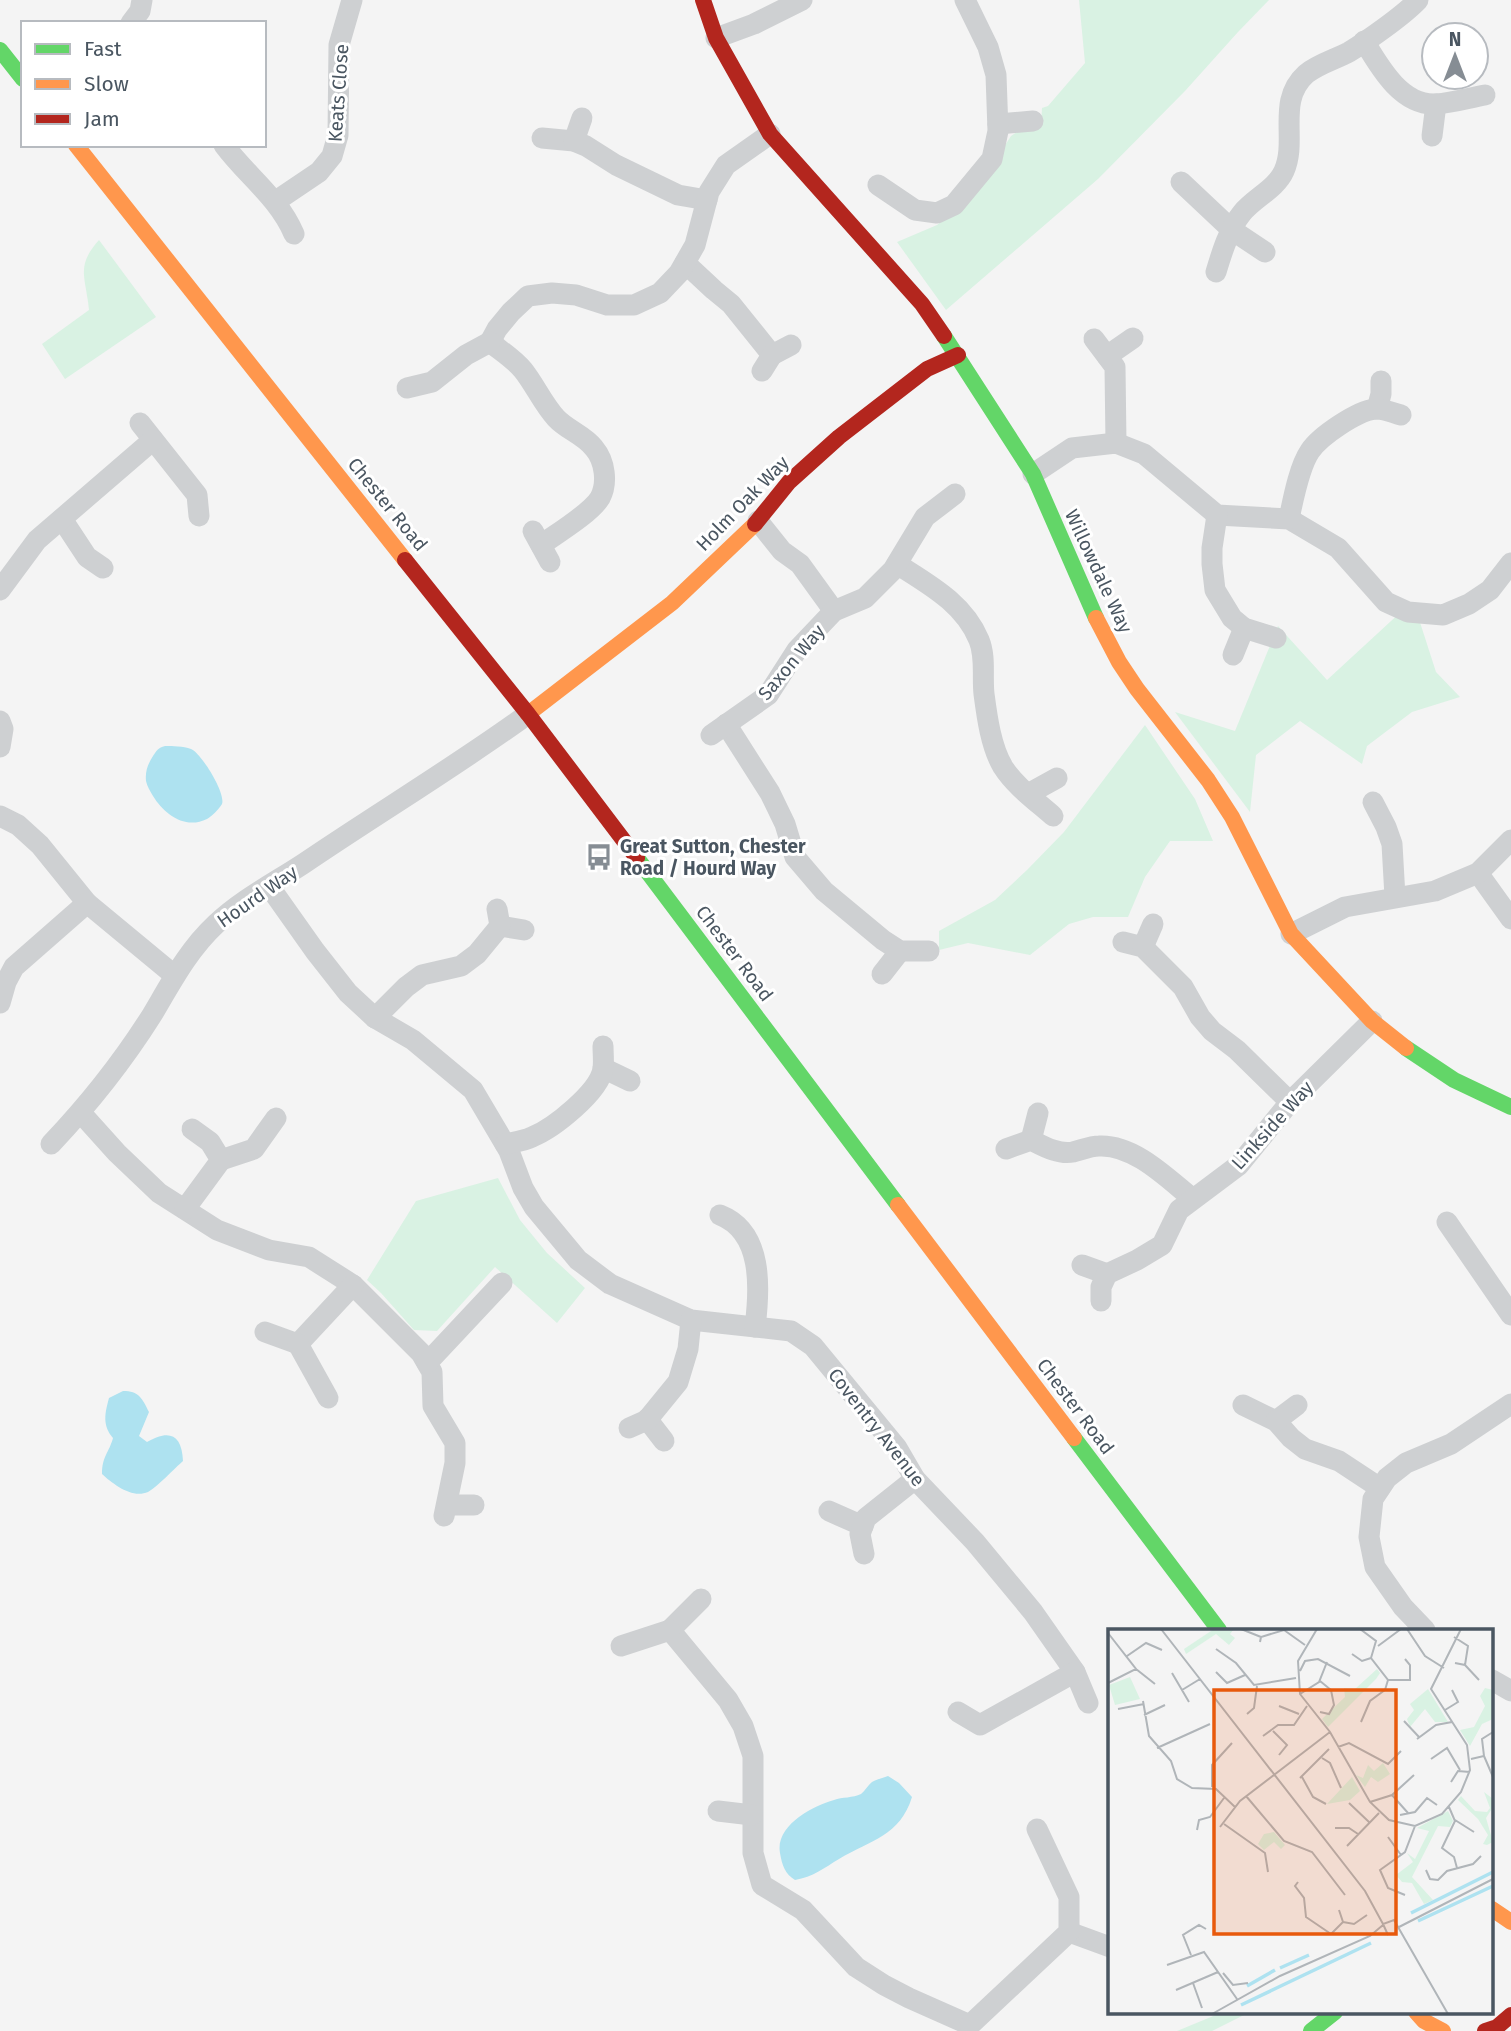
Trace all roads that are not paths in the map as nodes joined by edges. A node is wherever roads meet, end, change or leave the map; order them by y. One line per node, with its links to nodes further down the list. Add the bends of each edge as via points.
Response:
1 (142, 0): 7 (street)
2 (352, 0): 25 (street, Keats Close, via 339,45 338,135 332,156 319,172)
3 (703, 0): 8 (main road, Willowdale Way)
4 (802, 0): 8 (street)
5 (965, 0): 16 (street, via 996,75)
6 (1418, 0): 9 (street)
7 (132, 21)
8 (716, 38): 17 (main road, Willowdale Way)
9 (1364, 41): 13 (street, via 1383,72 1401,90 1420,103); 27 (street, via 1306,74 1289,106 1284,171 1242,213)
10 (0, 50): 11 (main road)
11 (21, 76)
12 (1485, 95): 13 (street)
13 (1436, 104): 18 (street)
14 (582, 118): 20 (street)
15 (1033, 121): 16 (street)
16 (998, 124): 24 (street, via 992,159 954,205 937,213 915,211)
17 (770, 134): 26 (street, via 726,165); 35 (main road, Willowdale Way, via 922,304)
18 (1432, 136)
19 (542, 138): 20 (street)
20 (574, 142): 26 (street, via 678,195)
21 (78, 147): 57 (main road, Chester Road)
22 (225, 147): 25 (street)
23 (1181, 182): 27 (street)
24 (878, 185)
25 (276, 201): 28 (street)
26 (706, 201): 30 (street, via 695,245)
27 (1232, 230): 29 (street); 31 (street)
28 (294, 234)
29 (1265, 252)
30 (685, 263): 33 (street, via 660,293 634,305 607,305 576,295 528,296); 34 (street, via 731,304 767,363)
31 (1216, 272)
32 (1133, 338): 40 (street, via 1101,347 1115,367)
33 (490, 342): 37 (street, via 432,382); 48 (street, via 520,366 558,421 593,445 602,459 605,478 600,498)
34 (791, 345)
35 (958, 355): 41 (main road, Willowdale Way); 47 (main road, Holm Oak Way, via 927,369 839,437 789,482)
36 (1381, 381): 38 (street)
37 (407, 388)
38 (1377, 409): 39 (street); 46 (street, via 1359,414 1310,451)
39 (1401, 415)
40 (1116, 443): 41 (street, via 1072,448); 43 (street, via 1144,454)
41 (1033, 474): 73 (main road, Willowdale Way, via 1119,662 1232,817)
42 (955, 494): 50 (street, Saxon Way, via 925,517)
43 (1217, 515): 46 (street); 54 (street, via 1212,548 1215,590)
44 (199, 516): 45 (street, via 197,495 146,432)
45 (62, 519): 51 (street); 52 (street, via 37,540)
46 (1289, 519): 49 (street, via 1338,548 1386,602 1408,612 1443,615 1469,604 1490,590)
47 (758, 521): 53 (street, Saxon Way, via 782,551 800,564); 57 (main road, Holm Oak Way, via 672,604)
48 (541, 546)
49 (1511, 563)
50 (897, 564): 53 (street, Saxon Way, via 866,598); 61 (street, via 942,593 963,613 979,639 992,738 1002,765)
51 (89, 566)
52 (0, 590)
53 (834, 611): 74 (street, Saxon Way, via 797,650 768,695 719,730 770,793 795,856 824,891)
54 (1244, 628): 55 (street); 56 (street)
55 (1276, 638)
56 (1233, 655)
57 (528, 714): 67 (street, Hourd Way); 123 (main road, Chester Road)
58 (0, 721): 59 (street)
59 (0, 747)
60 (1057, 778): 61 (street)
61 (1028, 794): 64 (street)
62 (1373, 802): 68 (street, via 1392,844)
63 (0, 816): 69 (street, via 40,845)
64 (1053, 816)
65 (1511, 840): 66 (street)
66 (1478, 873): 68 (street, via 1435,891); 70 (street)
67 (269, 886): 77 (street, Hourd Way, via 215,924); 79 (street, Coventry Avenue, via 348,993)
68 (1395, 897): 73 (street, via 1345,907)
69 (87, 903): 77 (street); 78 (street, via 14,967)
70 (1511, 919)
71 (1153, 924): 84 (street, via 1133,944 1183,987 1212,1031)
72 (524, 930): 79 (street, via 499,917 477,954 461,966 422,975)
73 (1291, 934): 80 (main road, Willowdale Way)
74 (900, 951): 75 (street); 76 (street)
75 (929, 951)
76 (882, 974)
77 (174, 975): 86 (street, Hourd Way, via 151,1016)
78 (0, 1003)
79 (375, 1018): 92 (street, Coventry Avenue, via 413,1040 473,1090)
80 (1373, 1021): 84 (street, Linkside Way); 85 (main road, Willowdale Way, via 1454,1080)
81 (603, 1046): 82 (street)
82 (603, 1068): 83 (street); 92 (street, via 600,1079 565,1116 533,1137)
83 (630, 1081)
84 (1290, 1102): 95 (street, Linkside Way, via 1239,1165)
85 (1511, 1107)
86 (81, 1113): 91 (street, Hourd Way); 96 (street, via 159,1193)
87 (1038, 1113): 90 (street)
88 (276, 1118): 94 (street, via 254,1149)
89 (192, 1129): 94 (street, via 209,1142)
90 (1031, 1140): 93 (street); 95 (street, via 1068,1153 1100,1145 1124,1150)
91 (51, 1144)
92 (505, 1144): 105 (street, Coventry Avenue, via 534,1207 578,1259 610,1284)
93 (1006, 1149)
94 (221, 1160): 96 (street)
95 (1193, 1199): 100 (street, Linkside Way, via 1179,1210 1162,1245)
96 (185, 1209): 102 (street, via 217,1230 269,1250 309,1257)
97 (733, 1215): 106 (street, via 754,1255 759,1298)
98 (1447, 1222): 104 (street)
99 (1082, 1265): 100 (street)
100 (1107, 1275): 103 (street)
101 (502, 1283): 109 (street)
102 (353, 1285): 108 (street); 109 (street)
103 (1101, 1301)
104 (1511, 1315)
105 (691, 1320): 106 (street, Coventry Avenue); 115 (street, via 678,1382 638,1424)
106 (755, 1327): 116 (street, Coventry Avenue, via 791,1331 813,1346 897,1448)
107 (265, 1332): 108 (street)
108 (298, 1345): 110 (street)
109 (427, 1363): 118 (street, via 432,1372 433,1406 456,1443 445,1511)
110 (328, 1398)
111 (1511, 1404): 117 (street, via 1451,1444 1406,1463)
112 (1243, 1405): 114 (street)
113 (1297, 1405): 114 (street)
114 (1276, 1421): 117 (street, via 1305,1449 1339,1461)
115 (664, 1441)
116 (915, 1479): 120 (street, via 866,1518); 127 (street, Coventry Avenue, via 1033,1612)
117 (1380, 1488): 124 (street, via 1373,1499 1369,1537 1375,1567)
118 (474, 1505)
119 (829, 1511): 120 (street)
120 (863, 1526): 121 (street)
121 (864, 1554)
122 (701, 1599): 125 (street)
123 (1218, 1629)
124 (1424, 1629)
125 (670, 1630): 126 (street); 133 (street, via 728,1700 743,1726 753,1756)
126 (621, 1646)
127 (1074, 1672): 130 (street, Coventry Avenue); 131 (street, via 977,1734)
128 (1494, 1680): 129 (street)
129 (1511, 1691)
130 (1088, 1703)
131 (958, 1712)
132 (718, 1811): 133 (street)
133 (752, 1815): 142 (street, via 753,1853 762,1885 803,1910 865,1973)
134 (1037, 1829): 137 (street, via 1069,1897)
135 (1494, 1910): 136 (main road)
136 (1511, 1922)
137 (1069, 1931): 138 (street); 142 (street)
138 (1108, 1946)
139 (1332, 2014): 143 (main road)
140 (1418, 2014): 144 (main road)
141 (1511, 2015): 145 (main road)
142 (971, 2028)
143 (1311, 2031)
144 (1443, 2031)
145 (1485, 2031)

